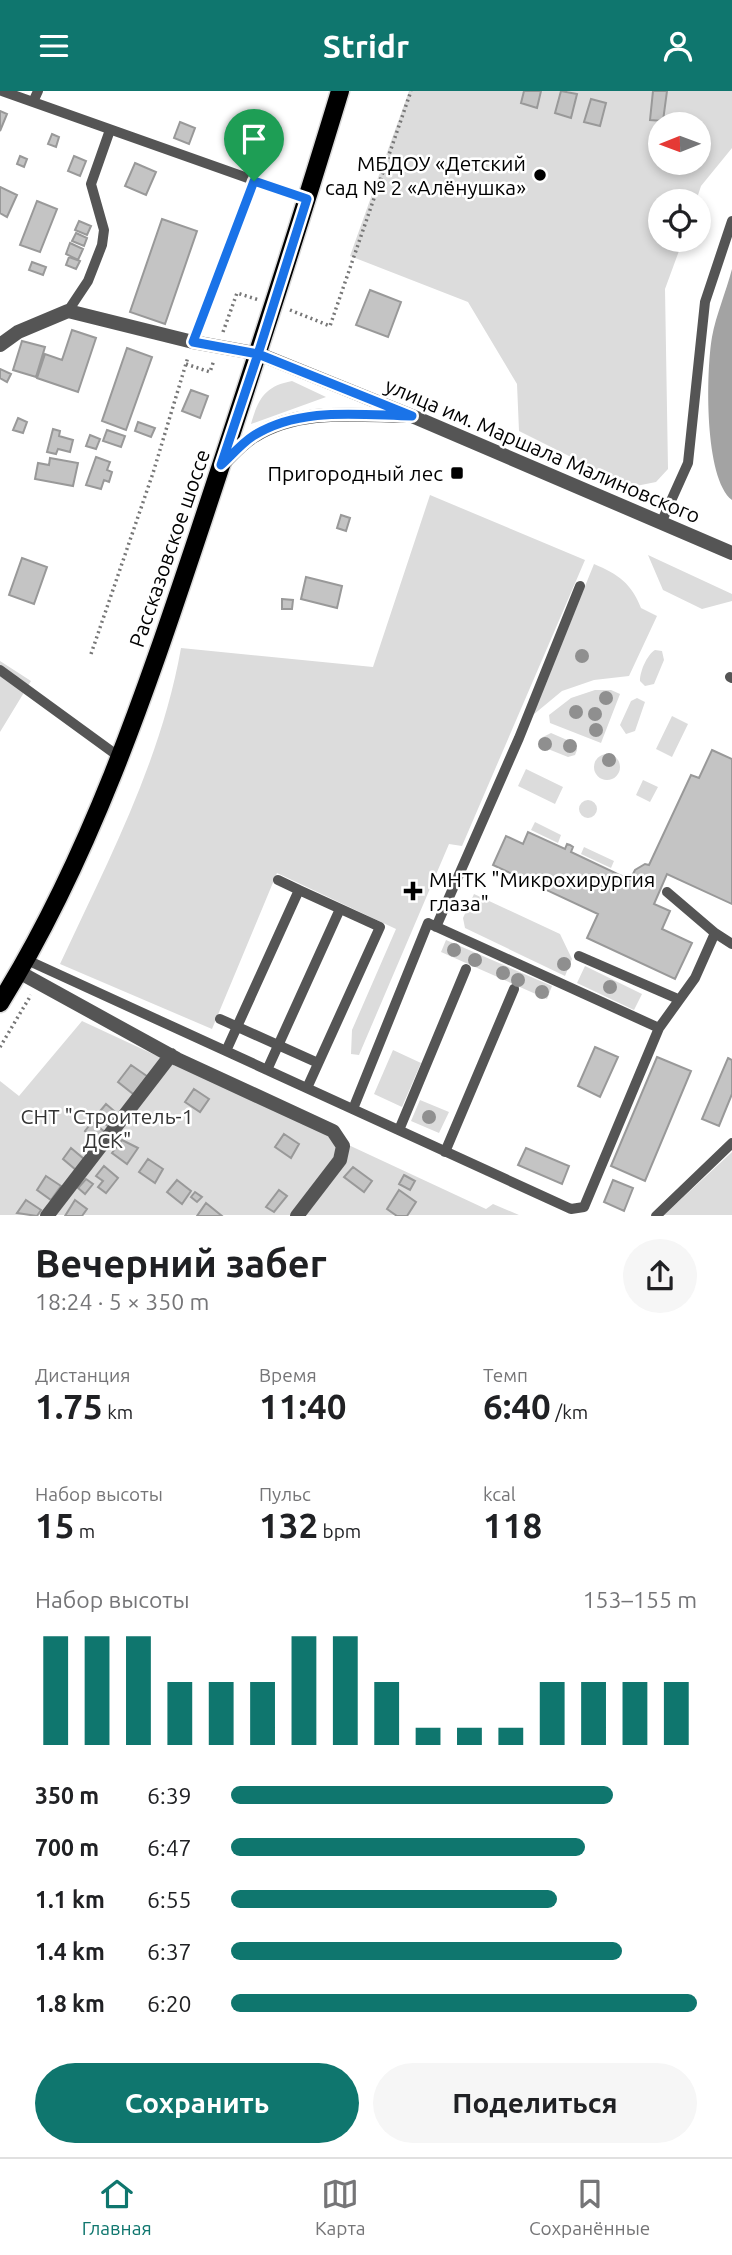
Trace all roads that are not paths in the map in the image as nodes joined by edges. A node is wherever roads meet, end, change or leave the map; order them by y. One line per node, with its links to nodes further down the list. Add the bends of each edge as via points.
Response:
1 (2, 91): 4 (lane)
2 (38, 91): 4 (lane)
3 (340, 91): 6 (main road, Рассказовское шоссе)
4 (33, 102): 5 (lane)
5 (110, 130): 6 (lane); 8 (lane, via 91,184 104,230 102,245 88,281)
6 (307, 199): 10 (main road, Рассказовское шоссе)
7 (732, 221): 13 (lane, via 705,302 688,463)
8 (68, 310): 9 (street); 10 (street, улица им. Маршала Малиновского)
9 (0, 345)
10 (258, 354): 11 (street, улица им. Маршала Малиновского); 12 (main road, Рассказовское шоссе)
11 (412, 416): 12 (street, via 310,415 253,436); 13 (street, улица им. Маршала Малиновского)
12 (221, 465): 17 (main road, Рассказовское шоссе)
13 (661, 523): 14 (street, улица им. Маршала Малиновского)
14 (732, 553)
15 (580, 586): 22 (lane)
16 (0, 670): 17 (lane)
17 (118, 756): 26 (main road, Рассказовское шоссе)
18 (278, 880): 19 (lane)
19 (299, 890): 21 (lane); 32 (lane)
20 (667, 893): 23 (lane)
21 (340, 909): 34 (lane); 37 (lane, via 380,927)
22 (436, 927): 33 (lane); 40 (lane, via 428,923)
23 (715, 933): 24 (lane); 29 (lane, via 695,978)
24 (732, 944)
25 (579, 956): 29 (lane)
26 (23, 966): 30 (main road, Рассказовское шоссе); 35 (lane); 36 (street, via 38,982)
27 (466, 969): 41 (lane)
28 (514, 989): 43 (lane)
29 (678, 999): 33 (lane)
30 (0, 1003)
31 (220, 1019): 32 (lane)
32 (237, 1026): 34 (lane); 35 (lane)
33 (659, 1028): 43 (lane, via 584,1207 571,1209)
34 (278, 1045): 37 (lane); 38 (lane)
35 (226, 1051): 38 (lane)
36 (170, 1055): 44 (street); 45 (street, via 338,1135 343,1146 340,1160)
37 (318, 1063): 39 (lane)
38 (267, 1070): 39 (lane)
39 (307, 1089): 40 (lane)
40 (353, 1109): 41 (lane)
41 (399, 1130): 43 (lane)
42 (732, 1143): 46 (lane)
43 (445, 1151)
44 (47, 1216)
45 (297, 1216)
46 (656, 1216)

